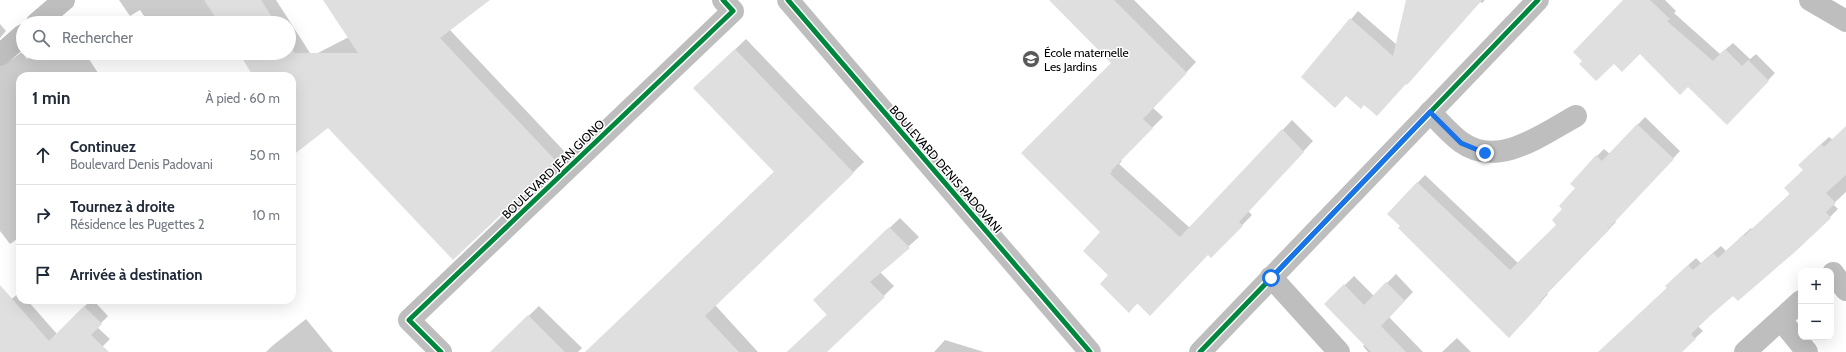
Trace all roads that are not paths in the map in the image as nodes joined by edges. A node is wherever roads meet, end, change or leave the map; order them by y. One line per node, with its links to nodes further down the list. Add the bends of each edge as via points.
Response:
1 (64, 0): 6 (street)
2 (723, 0): 17 (street, BOULEVARD JEAN GIONO, via 733,11 410,320)
3 (788, 0): 18 (street, BOULEVARD DENIS PADOVANI)
4 (1538, 0): 10 (street)
5 (1810, 0): 7 (street)
6 (45, 16)
7 (1846, 21)
8 (16, 41): 9 (street)
9 (0, 55)
10 (1430, 112): 11 (street, via 1461,143 1485,153 1520,147); 13 (street)
11 (1576, 116)
12 (1837, 269): 14 (street)
13 (1271, 278): 19 (street); 20 (street)
14 (1846, 290)
15 (1799, 304): 16 (street)
16 (1781, 320): 21 (street); 22 (street)
17 (441, 352)
18 (1090, 352)
19 (1200, 352)
20 (1340, 352)
21 (1745, 352)
22 (1807, 352)

